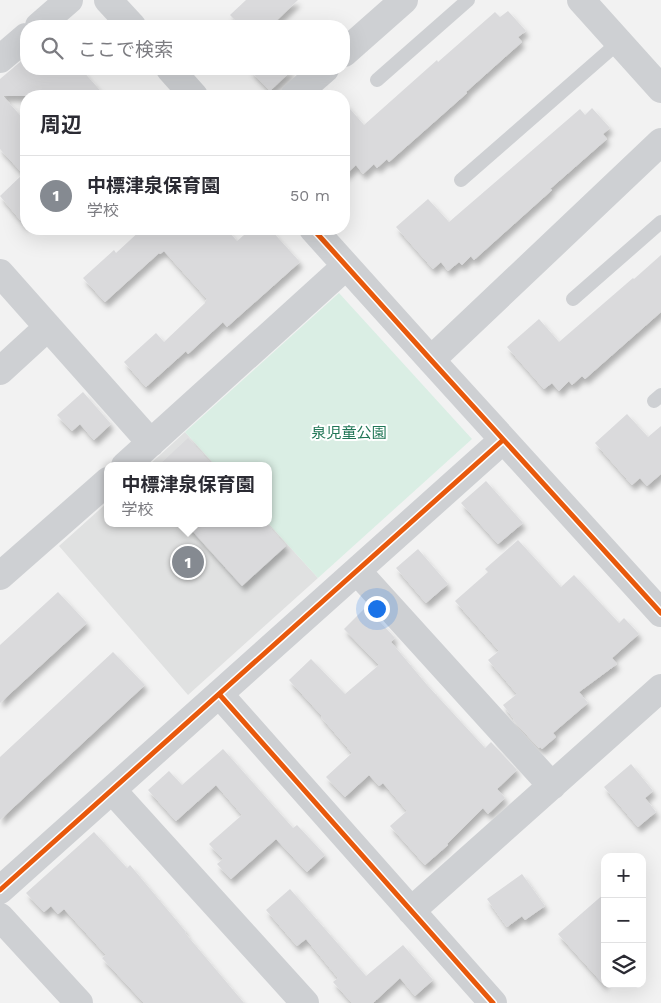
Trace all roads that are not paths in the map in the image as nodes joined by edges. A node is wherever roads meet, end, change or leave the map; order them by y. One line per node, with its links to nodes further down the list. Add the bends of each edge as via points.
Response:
1 (69, 0): 6 (street)
2 (108, 0): 7 (street)
3 (404, 0): 10 (street)
4 (468, 0): 14 (lane)
5 (581, 0): 9 (street)
6 (46, 20)
7 (126, 20)
8 (20, 42): 11 (street)
9 (619, 42): 15 (street); 19 (lane)
10 (350, 48)
11 (0, 59)
12 (175, 75): 16 (street)
13 (318, 75): 17 (street)
14 (377, 80)
15 (661, 89)
16 (189, 90)
17 (301, 90)
18 (661, 142): 26 (street)
19 (461, 180)
20 (661, 222): 24 (lane)
21 (318, 235): 22 (street)
22 (346, 266): 26 (street); 29 (street)
23 (0, 273): 25 (street)
24 (573, 299)
25 (48, 327): 27 (street); 29 (street)
26 (431, 360): 28 (street)
27 (0, 371)
28 (503, 440): 32 (street); 34 (street)
29 (151, 443): 30 (street)
30 (130, 462)
31 (104, 485): 33 (street)
32 (357, 571): 36 (street); 37 (street)
33 (0, 576)
34 (661, 612)
35 (661, 688): 37 (street)
36 (219, 694): 38 (street); 40 (street)
37 (552, 786): 40 (street)
38 (112, 790): 39 (street); 43 (street)
39 (0, 890)
40 (412, 911): 44 (street)
41 (0, 917): 42 (street)
42 (79, 1003)
43 (305, 1003)
44 (493, 1003)

